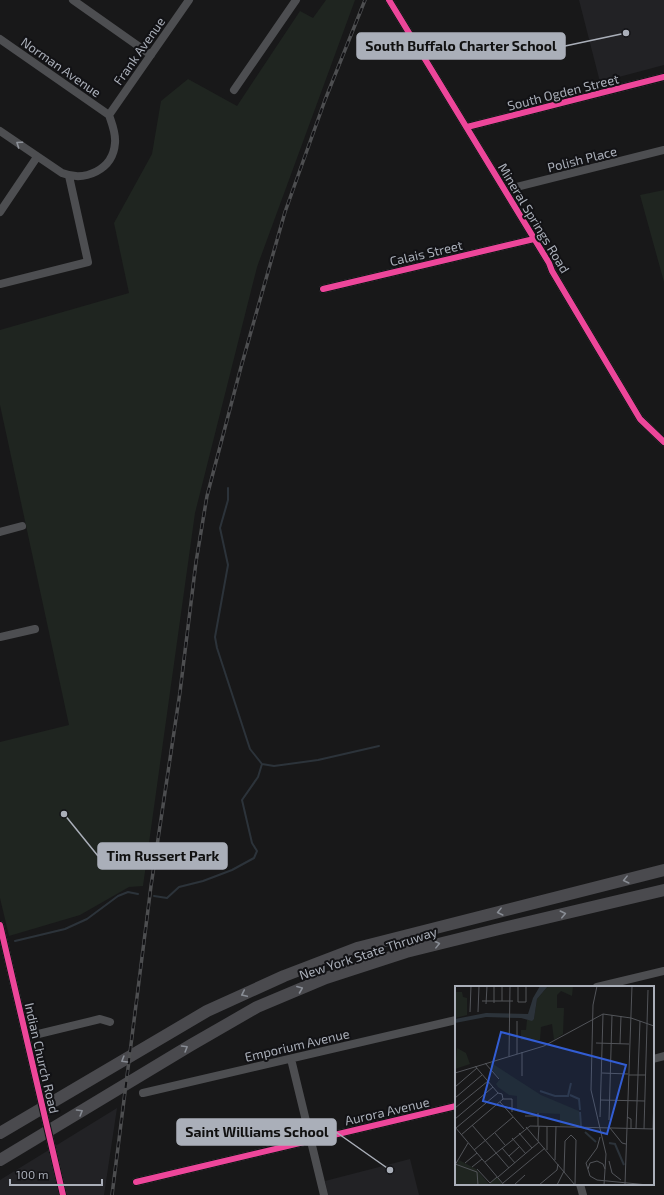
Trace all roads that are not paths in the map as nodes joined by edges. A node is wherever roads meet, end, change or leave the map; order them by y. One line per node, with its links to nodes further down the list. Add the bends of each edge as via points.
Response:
1 (72, 0): 6 (street)
2 (189, 0): 6 (street, Frank Avenue)
3 (296, 0): 8 (street)
4 (389, 0): 10 (street, Mineral Springs Road)
5 (0, 39): 9 (street, Norman Avenue)
6 (151, 55): 9 (street, Frank Avenue)
7 (664, 77): 10 (street, South Ogden Street)
8 (234, 90)
9 (109, 115): 14 (street, via 115,141 110,160 105,166 87,176)
10 (467, 127): 15 (street, Mineral Springs Road)
11 (0, 131): 13 (street, one-way to 11)
12 (664, 150): 15 (street, Polish Place)
13 (38, 157): 14 (street); 16 (street)
14 (69, 176): 18 (street, via 88,262)
15 (505, 190): 17 (street, Mineral Springs Road)
16 (0, 212)
17 (534, 239): 19 (street, Calais Street); 20 (street, Mineral Springs Road, via 640,419)
18 (0, 284)
19 (323, 289)
20 (664, 442)
21 (22, 526): 22 (street)
22 (0, 532)
23 (35, 629): 24 (street)
24 (0, 637)
25 (664, 870): 38 (highway, New York State Thruway, one-way to 38, via 357,948 284,976 207,1011)
26 (664, 890): 40 (highway, New York State Thruway, one-way to 26, via 257,1007 326,978 406,952)
27 (0, 925): 32 (street, Indian Church Road)
28 (664, 971): 29 (street)
29 (601, 986)
30 (455, 1020): 34 (street, Emporium Avenue)
31 (110, 1022): 32 (street, via 100,1019)
32 (26, 1037): 43 (street, Indian Church Road)
33 (664, 1056): 35 (street)
34 (291, 1059): 36 (street, Emporium Avenue); 39 (street)
35 (654, 1059)
36 (143, 1093)
37 (455, 1106): 39 (street, Aurora Avenue)
38 (2, 1132)
39 (310, 1140): 41 (street, Aurora Avenue); 44 (street)
40 (0, 1160)
41 (136, 1182)
42 (580, 1185): 45 (street)
43 (63, 1195)
44 (324, 1195)
45 (583, 1195)

